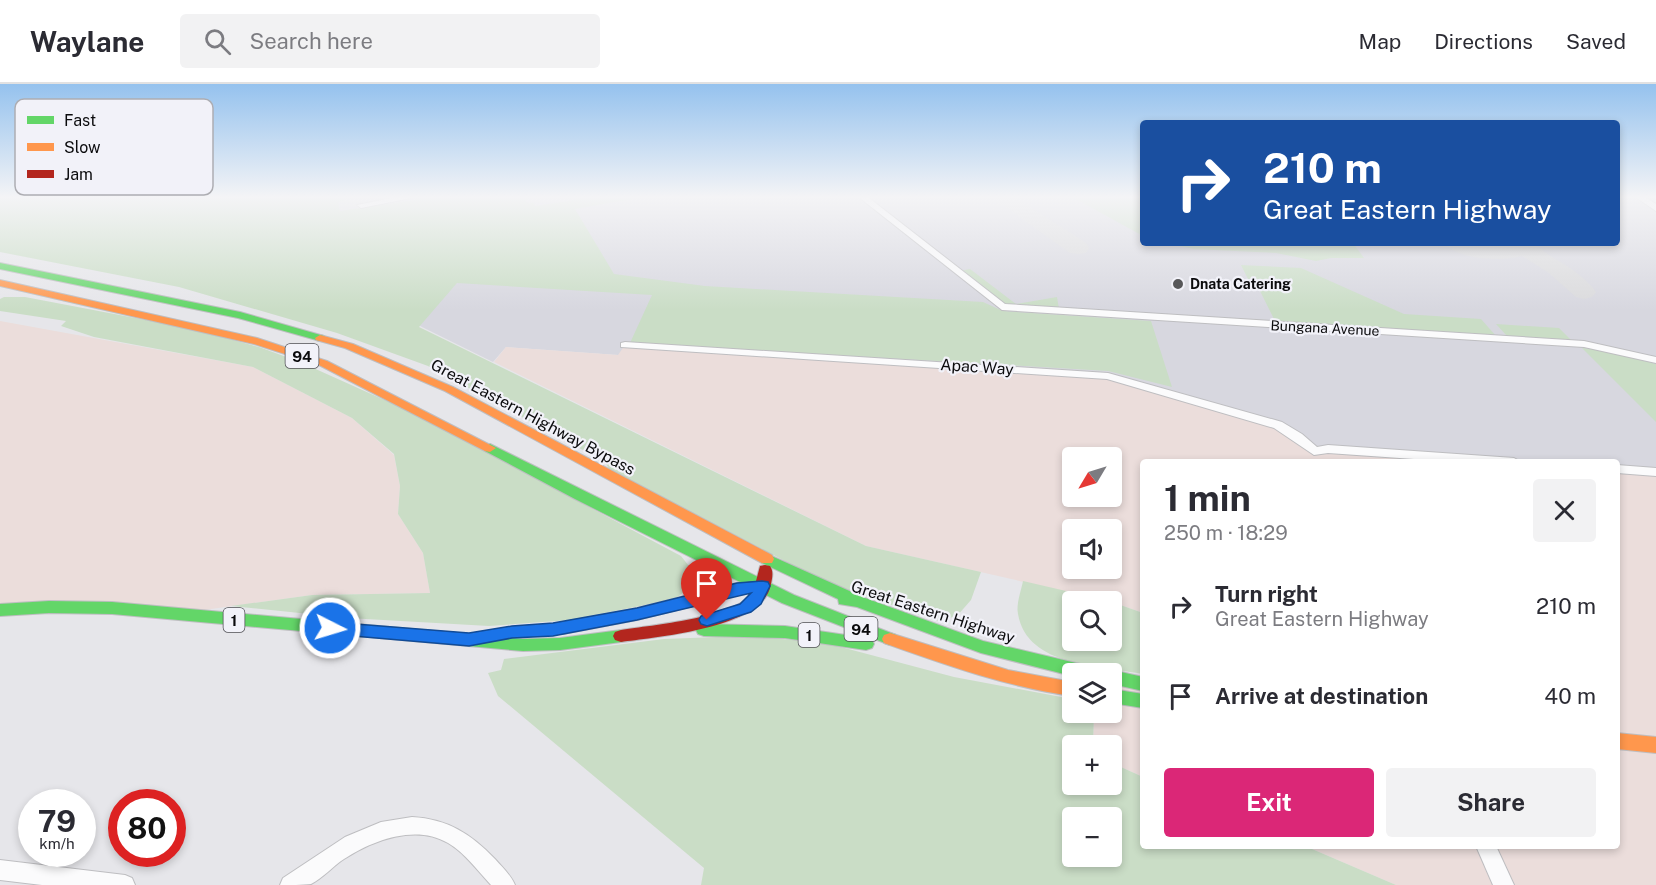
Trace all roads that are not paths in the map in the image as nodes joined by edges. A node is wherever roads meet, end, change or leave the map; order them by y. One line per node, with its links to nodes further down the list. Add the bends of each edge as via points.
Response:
1 (910, 235): 5 (street, Bungana Avenue, via 1002,307 1584,344)
2 (0, 266): 10 (highway, Great Eastern Highway Bypass / 94, via 240,315 350,346 449,388)
3 (0, 283): 11 (highway, 94, via 257,341 323,363)
4 (625, 345): 6 (street, Apac Way, via 1118,377 1278,425 1298,437)
5 (1656, 360)
6 (1313, 457): 7 (street, via 1328,449)
7 (1471, 459)
8 (1620, 469): 9 (street)
9 (1656, 472)
10 (706, 526): 12 (highway, via 708,535 758,562 765,570); 14 (highway, Great Eastern Highway Bypass / 94)
11 (701, 557): 12 (highway, 94); 13 (highway, via 711,579 707,588)
12 (762, 586): 13 (highway, Great Eastern Highway); 14 (highway, Great Eastern Highway, via 792,586); 18 (highway, via 756,600 746,608); 20 (highway, 94, via 848,624)
13 (691, 601): 16 (highway, Great Eastern Highway)
14 (859, 602): 21 (highway, Great Eastern Highway / 94, via 981,647)
15 (0, 610): 19 (highway, 1, via 112,608)
16 (553, 630)
17 (532, 631): 19 (highway, 1)
18 (653, 632): 19 (highway, 1, via 544,645); 20 (highway, 1, via 738,630 830,636)
19 (469, 639)
20 (962, 664): 24 (highway, 94)
21 (1062, 667)
22 (1122, 679): 23 (highway)
23 (1140, 683)
24 (1062, 687)
25 (1122, 698): 26 (highway)
26 (1140, 701)
27 (1620, 741): 28 (highway)
28 (1656, 745)
29 (1487, 849): 34 (street)
30 (0, 870): 31 (street)
31 (125, 885)
32 (291, 885): 33 (street, via 338,851 390,828 431,828 456,837)
33 (505, 885)
34 (1504, 885)

